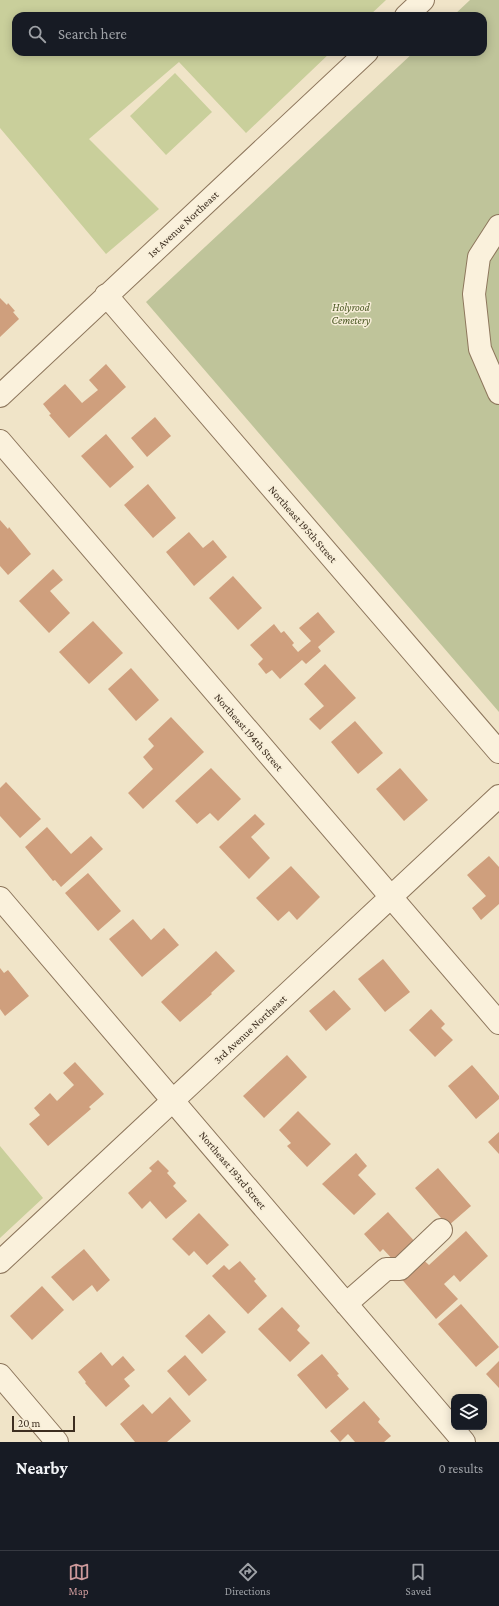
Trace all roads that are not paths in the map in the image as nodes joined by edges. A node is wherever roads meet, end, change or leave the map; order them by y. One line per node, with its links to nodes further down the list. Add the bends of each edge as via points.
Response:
1 (423, 0): 2 (street)
2 (410, 12)
3 (363, 56): 5 (street, 1st Avenue Northeast)
4 (499, 226): 6 (street, via 479,257 474,294 480,349)
5 (106, 295): 7 (street, 1st Avenue Northeast); 9 (street, Northeast 195th Street)
6 (499, 393)
7 (0, 396)
8 (0, 441): 11 (street, Northeast 194th Street)
9 (499, 752)
10 (499, 796): 11 (street, 3rd Avenue Northeast)
11 (391, 897): 13 (street, Northeast 194th Street); 14 (street, 3rd Avenue Northeast)
12 (0, 898): 14 (street, Northeast 193rd Street)
13 (499, 1023)
14 (173, 1100): 16 (street, 3rd Avenue Northeast); 17 (street, Northeast 193rd Street)
15 (440, 1230): 17 (street, via 400,1269 386,1269)
16 (0, 1262)
17 (346, 1304): 20 (street, Northeast 193rd Street)
18 (0, 1375): 19 (street)
19 (57, 1442)
20 (464, 1442)

